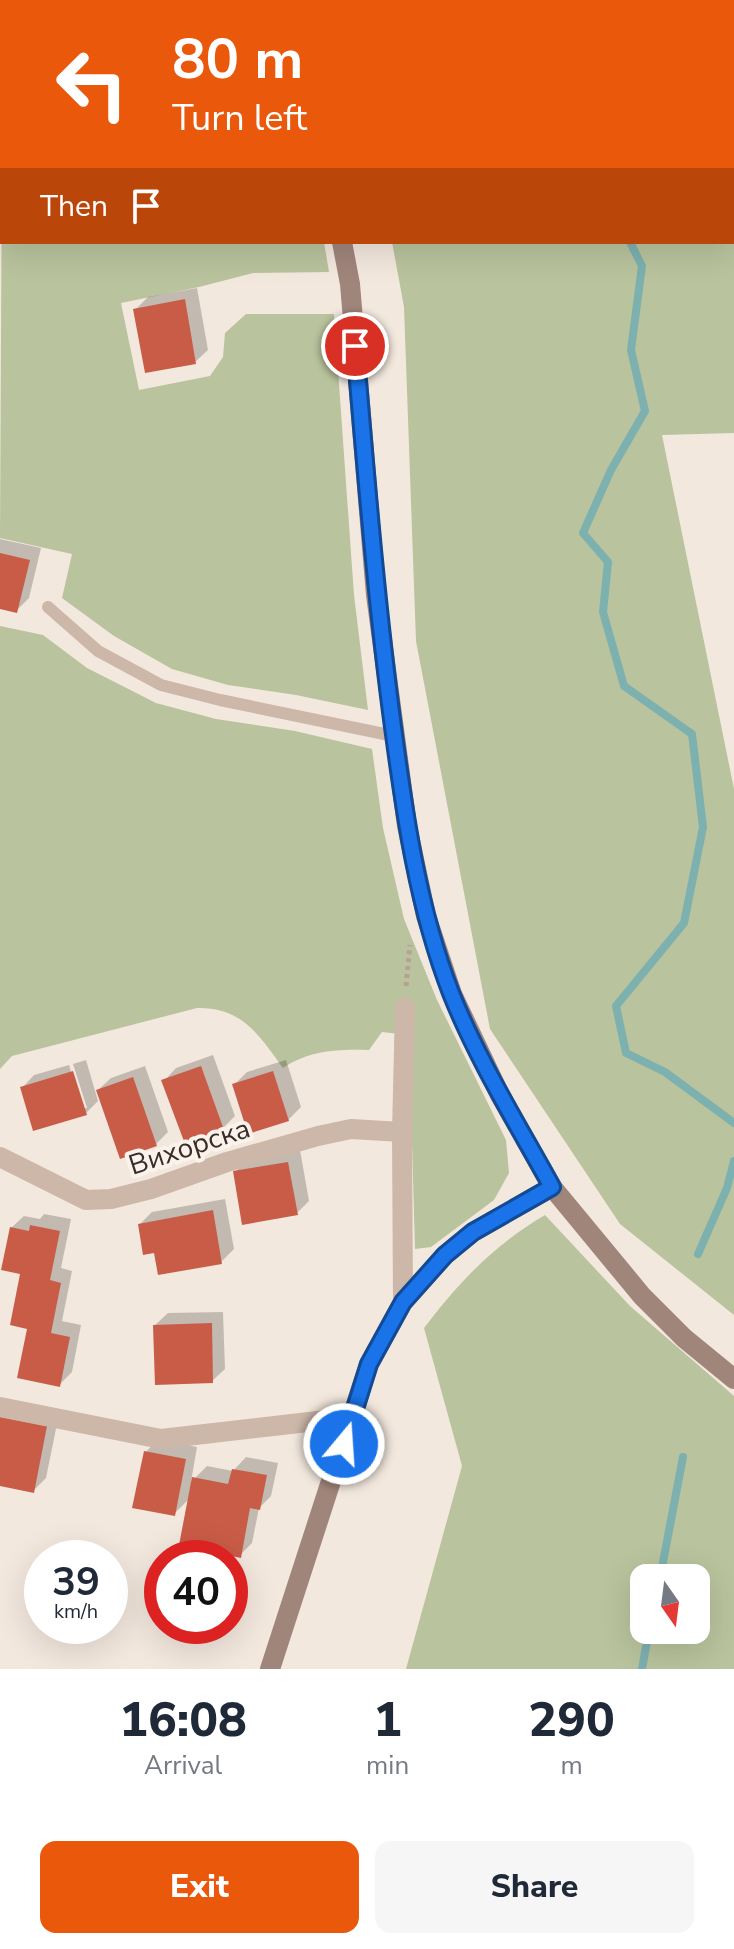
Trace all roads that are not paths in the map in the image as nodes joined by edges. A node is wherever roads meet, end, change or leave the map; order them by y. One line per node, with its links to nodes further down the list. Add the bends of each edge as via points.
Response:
1 (342, 244): 3 (main road)
2 (48, 607): 3 (lane, via 98,651 161,685)
3 (394, 736): 7 (main road, via 426,916 452,994)
4 (405, 1007): 5 (street)
5 (402, 1132): 6 (street, Вихорска, via 351,1129 318,1136 111,1199 86,1200); 8 (street)
6 (0, 1157)
7 (552, 1187): 8 (main road, via 473,1232); 9 (main road, via 642,1296)
8 (403, 1302): 11 (main road, via 369,1364)
9 (734, 1379)
10 (0, 1407): 11 (street, via 161,1439)
11 (352, 1417): 12 (main road)
12 (270, 1669)

